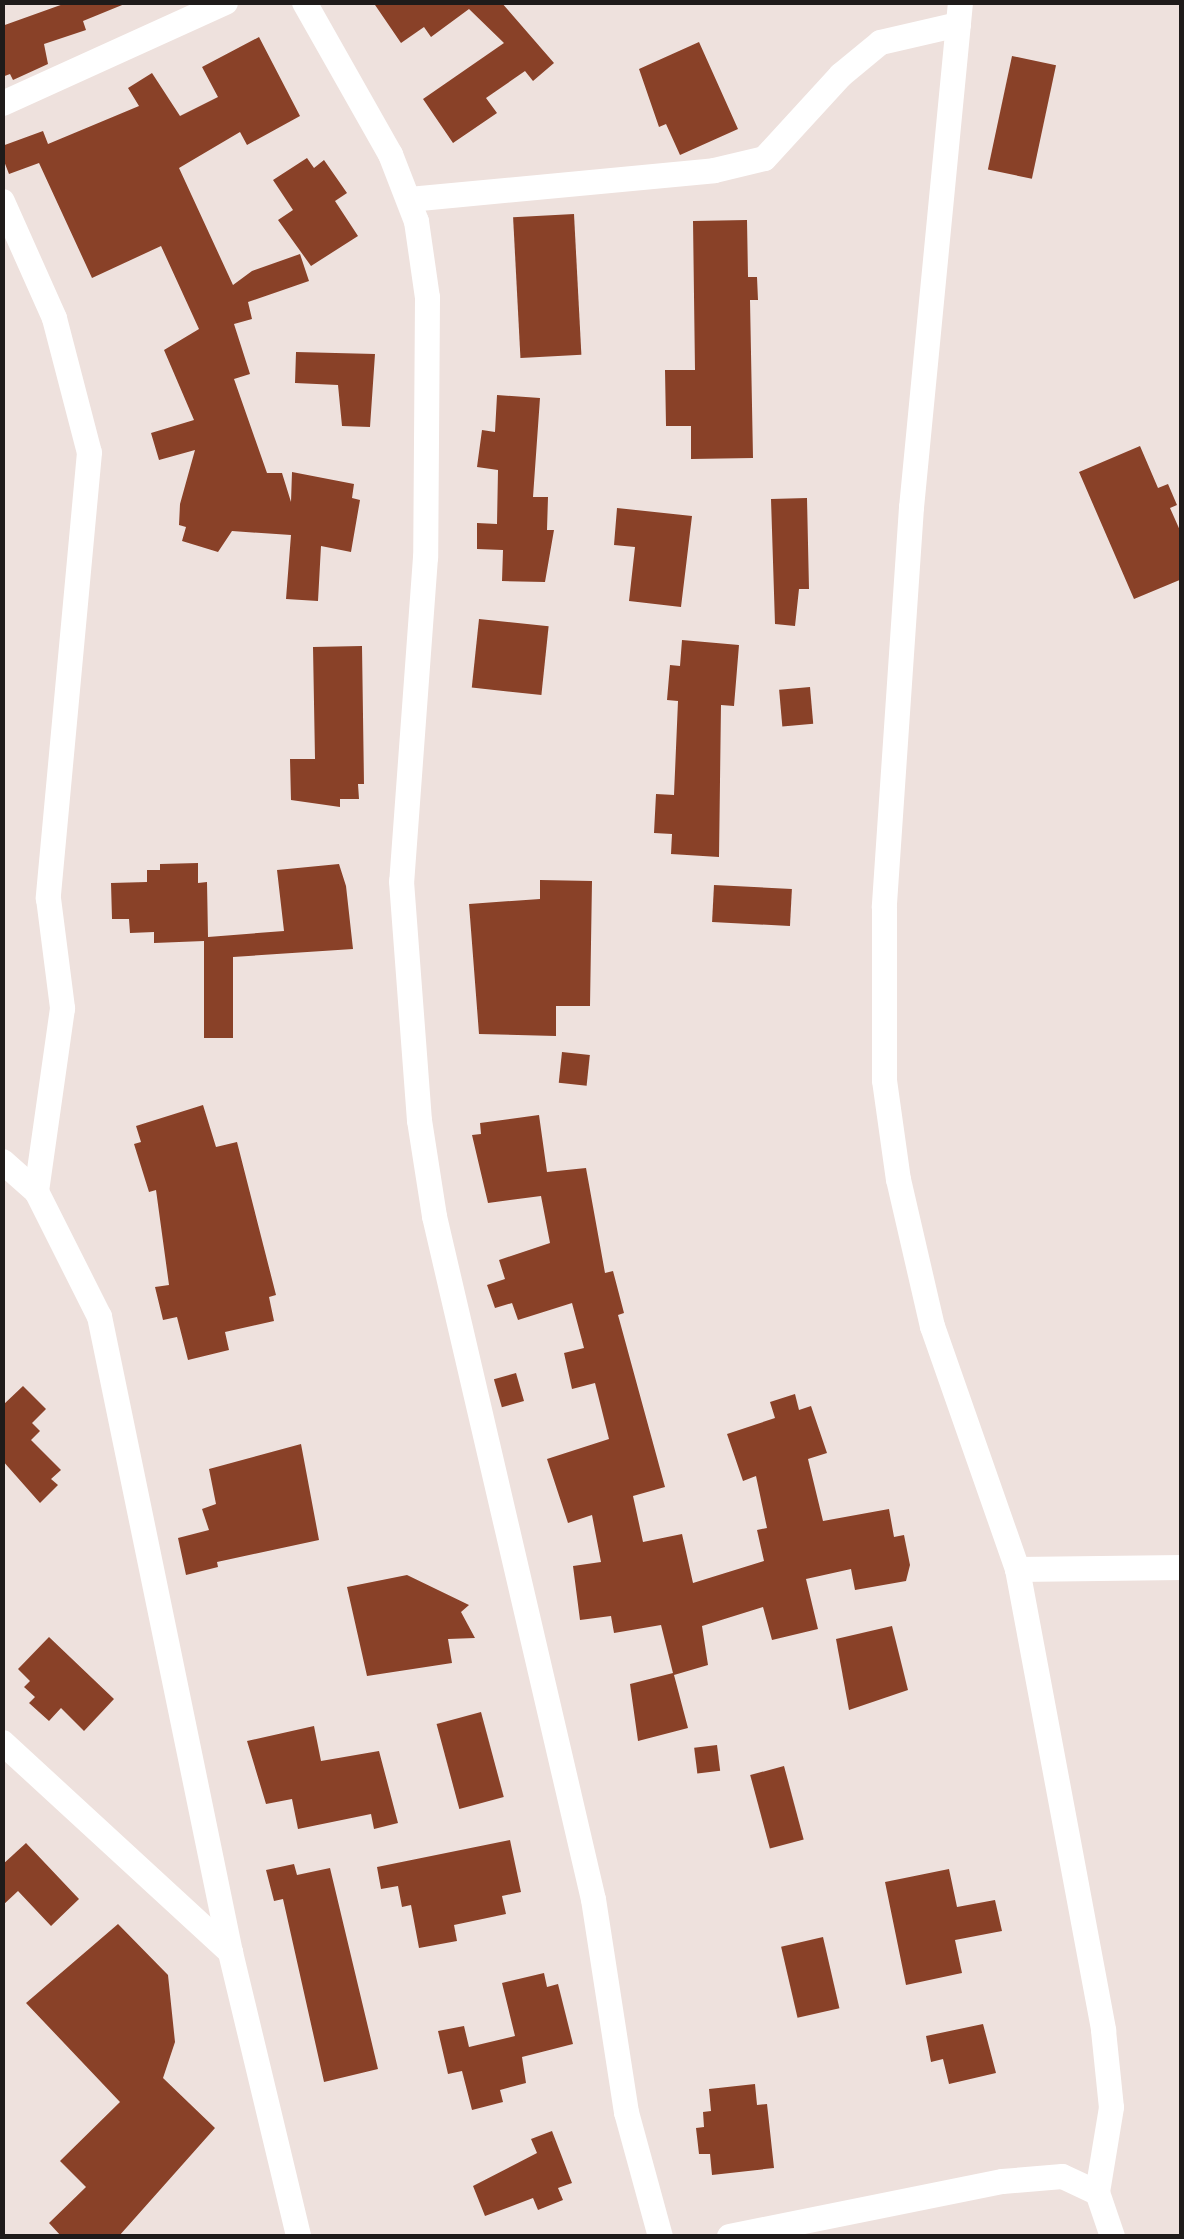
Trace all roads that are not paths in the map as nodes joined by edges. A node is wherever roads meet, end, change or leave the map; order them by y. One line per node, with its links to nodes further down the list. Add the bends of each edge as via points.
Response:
1 (225, 2): 4 (street)
2 (304, 2): 5 (street)
3 (959, 13): 5 (street, via 880,42 764,158 714,170); 10 (street, via 911,508 884,907 884,1080 898,1179 932,1326)
4 (2, 103)
5 (409, 198): 15 (street, via 427,297 425,557 401,881 419,1120 434,1216 589,1882 626,2112)
6 (2, 201): 8 (street, via 54,318 89,452 48,898 62,1008)
7 (2, 1161): 8 (street)
8 (36, 1192): 12 (street, via 100,1316)
9 (1182, 1567): 10 (street)
10 (1016, 1569): 13 (street, via 1103,2030 1111,2107)
11 (2, 1742): 12 (street)
12 (230, 1952): 14 (street)
13 (1097, 2192): 16 (street, via 1062,2176 1002,2181); 17 (street)
14 (298, 2236)
15 (660, 2236)
16 (729, 2236)
17 (1112, 2236)

